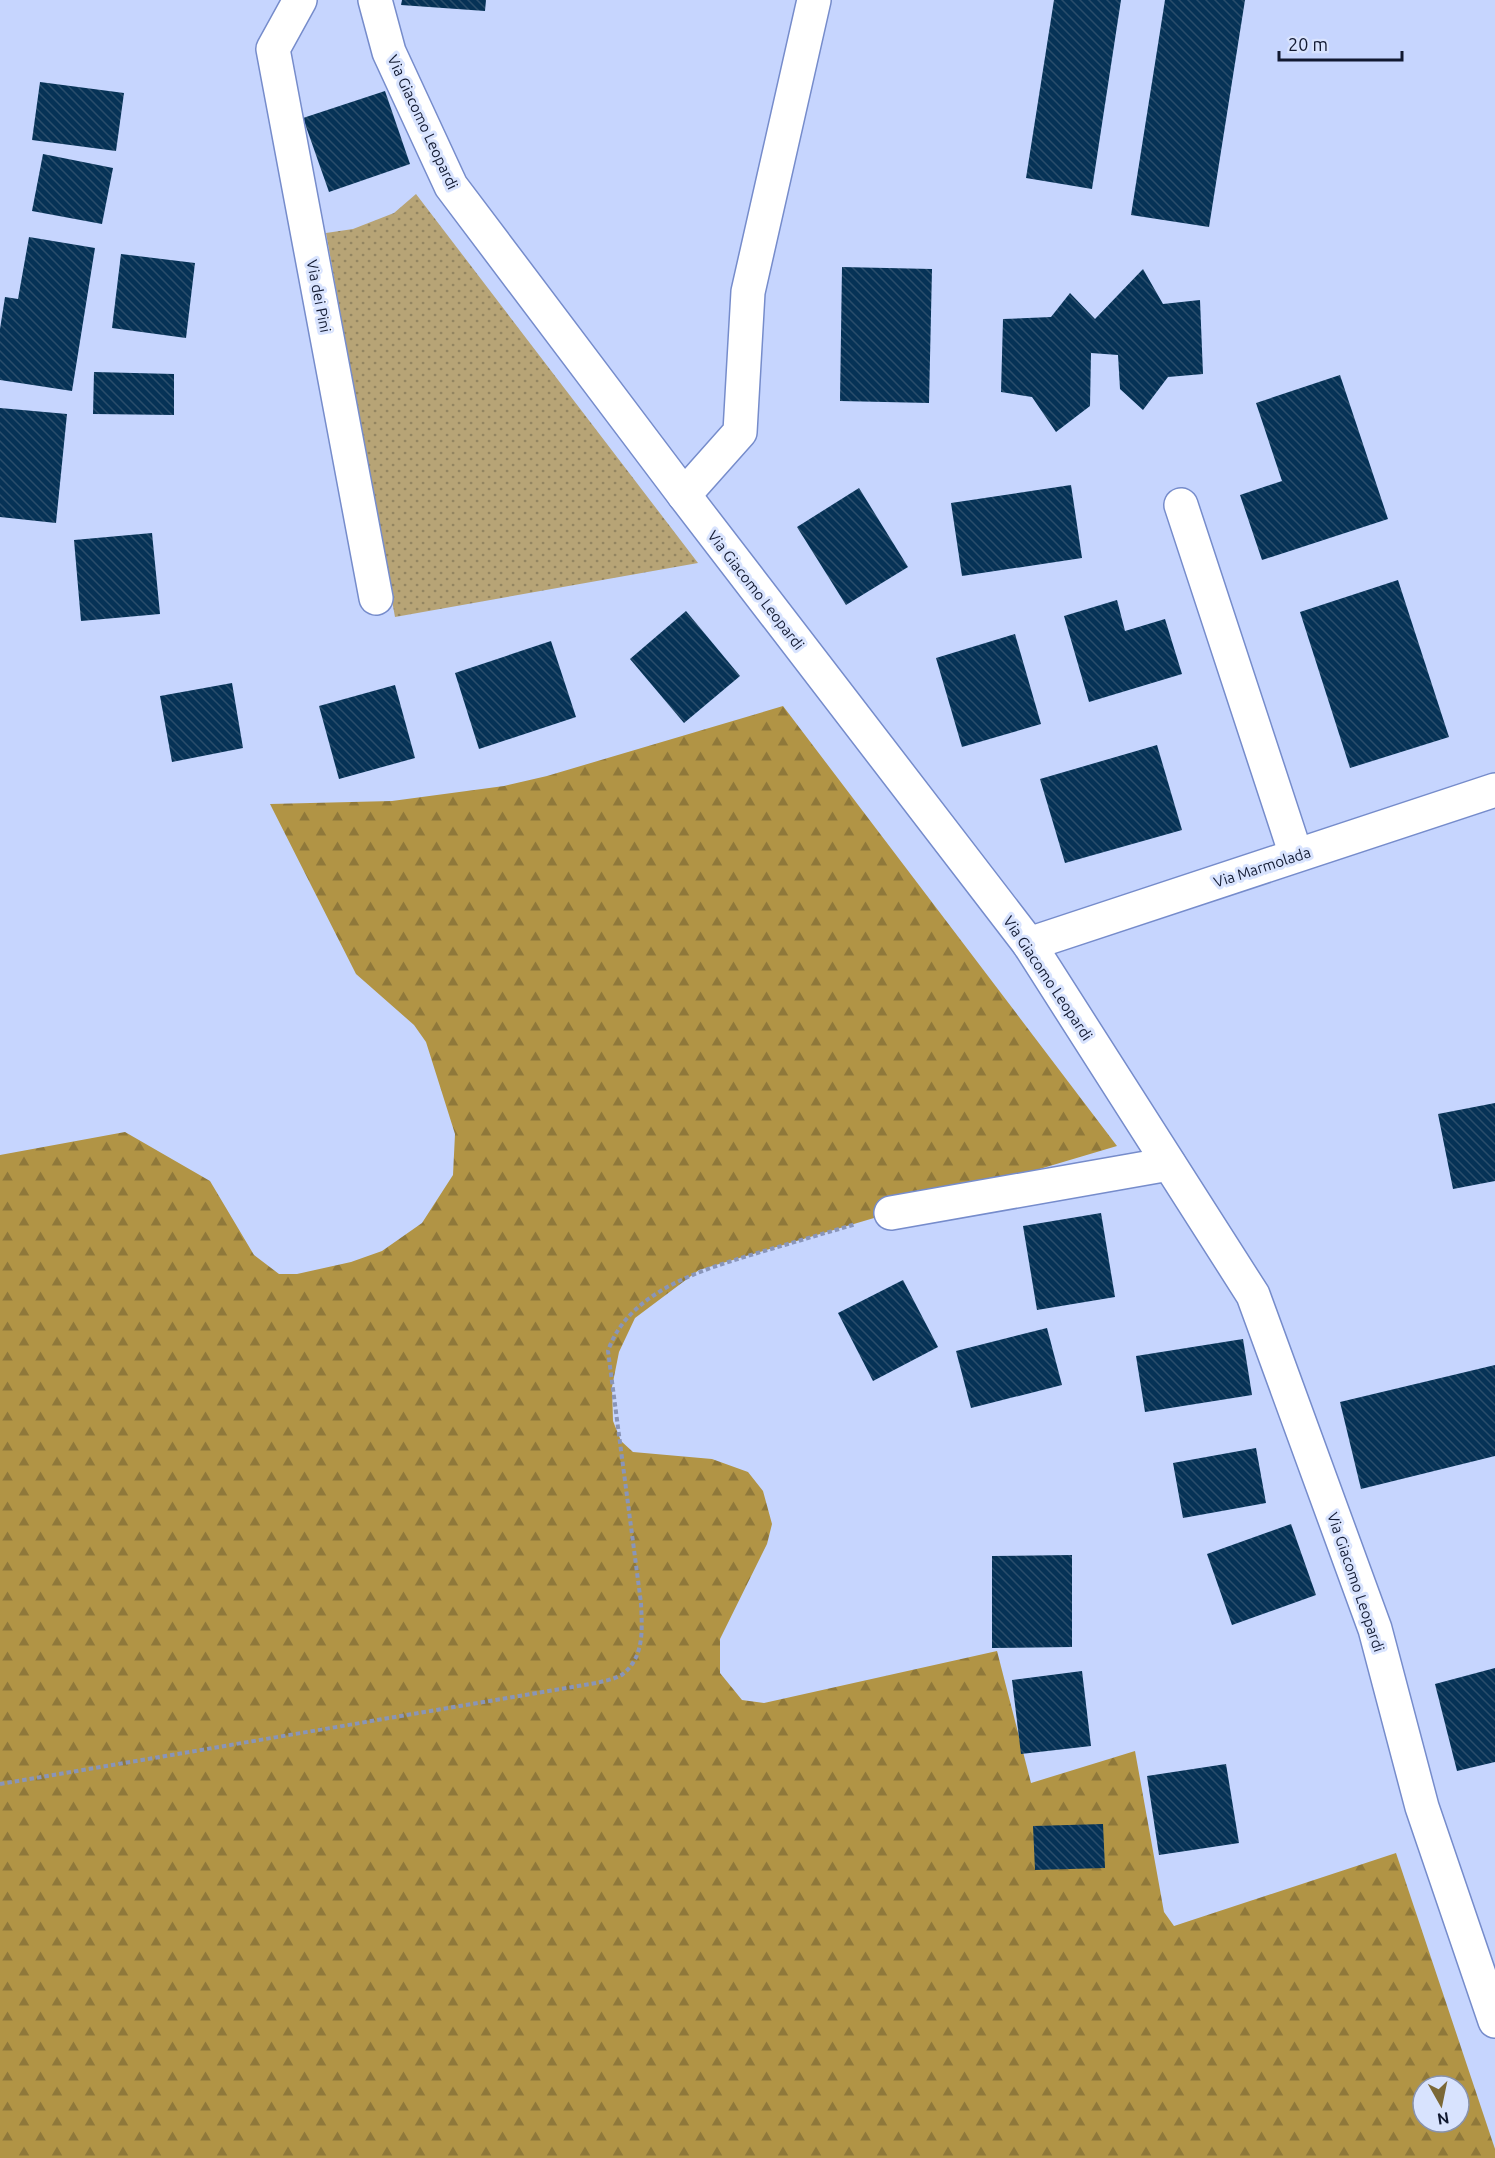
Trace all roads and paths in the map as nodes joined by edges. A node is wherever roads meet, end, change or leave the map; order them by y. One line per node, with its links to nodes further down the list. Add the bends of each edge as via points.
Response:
1 (300, 0): 6 (street, Via dei Pini, via 273,49)
2 (375, 0): 4 (street, Via Giacomo Leopardi, via 389,52 451,186)
3 (814, 0): 4 (street, via 748,292 740,432)
4 (684, 495): 9 (street, Via Giacomo Leopardi)
5 (1181, 505): 8 (street)
6 (376, 597)
7 (1495, 790): 8 (street, Via Marmolada)
8 (1296, 855): 9 (street, Via Marmolada)
9 (1029, 944): 10 (street, Via Giacomo Leopardi)
10 (1169, 1164): 11 (street); 13 (street, Via Giacomo Leopardi, via 1253,1295 1375,1629 1422,1808)
11 (891, 1213): 12 (path, via 706,1268 644,1303 613,1336 608,1351 642,1633 637,1657 621,1675 596,1683)
12 (0, 1784)
13 (1495, 2021)

